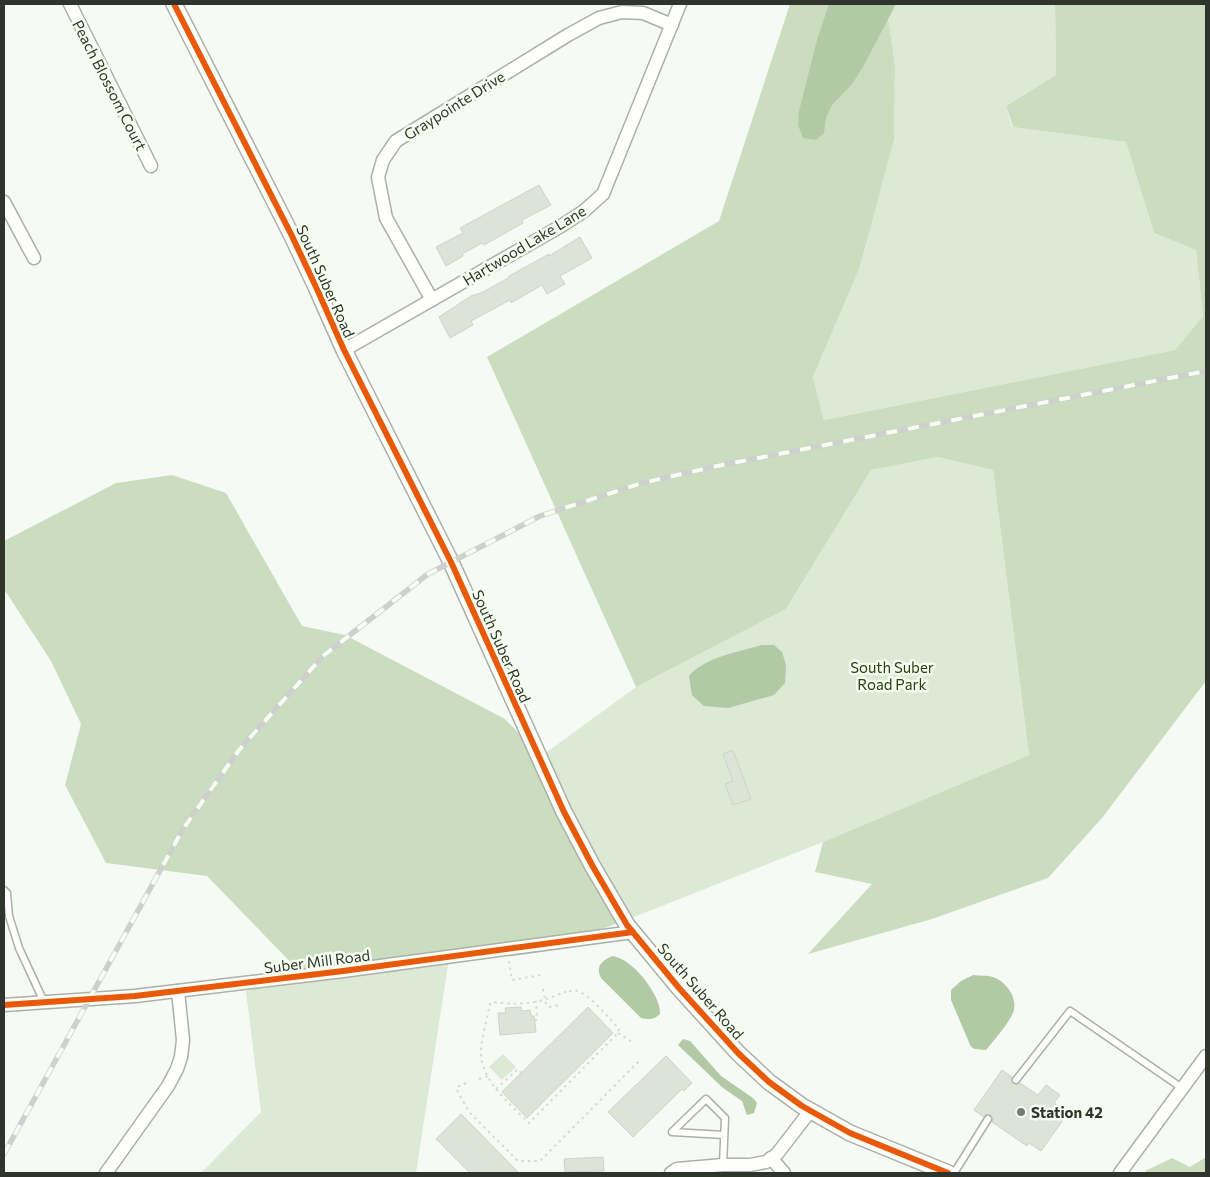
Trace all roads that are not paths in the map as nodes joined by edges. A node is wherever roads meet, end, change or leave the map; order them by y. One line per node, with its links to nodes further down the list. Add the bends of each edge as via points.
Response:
1 (70, 4): 5 (street, Peach Blossom Court)
2 (174, 4): 9 (street, South Suber Road, via 291,234)
3 (680, 4): 4 (street, Hartwood Lake Lane)
4 (672, 25): 8 (street, Hartwood Lake Lane, via 603,194 561,226); 8 (street, Graypointe Drive, via 643,13 622,12 599,18 396,141 383,160 378,177 386,218)
5 (151, 166)
6 (4, 202): 7 (street)
7 (34, 258)
8 (432, 300): 9 (street, Hartwood Lake Lane)
9 (344, 350): 11 (street, South Suber Road, via 451,562 564,812 592,866)
10 (4, 890): 13 (lane, via 19,948)
11 (633, 932): 12 (street, Suber Mill Road); 18 (street, South Suber Road, via 678,988 738,1053 769,1082)
12 (178, 991): 13 (street, Suber Mill Road); 23 (street, via 183,1040 177,1069)
13 (44, 1002): 14 (street, Suber Mill Road)
14 (4, 1005)
15 (1206, 1056): 17 (street)
16 (1016, 1080): 17 (lane, via 1070,1011)
17 (1182, 1088): 28 (street)
18 (811, 1110): 21 (street); 26 (street, South Suber Road, via 850,1133)
19 (988, 1119): 27 (lane)
20 (724, 1135): 20 (lane, via 725,1118 706,1099 672,1132); 22 (lane)
21 (771, 1158): 22 (street, via 750,1165); 25 (street)
22 (723, 1165): 24 (street, via 677,1169)
23 (106, 1173)
24 (671, 1173)
25 (784, 1173)
26 (948, 1173)
27 (954, 1173)
28 (1120, 1173)

